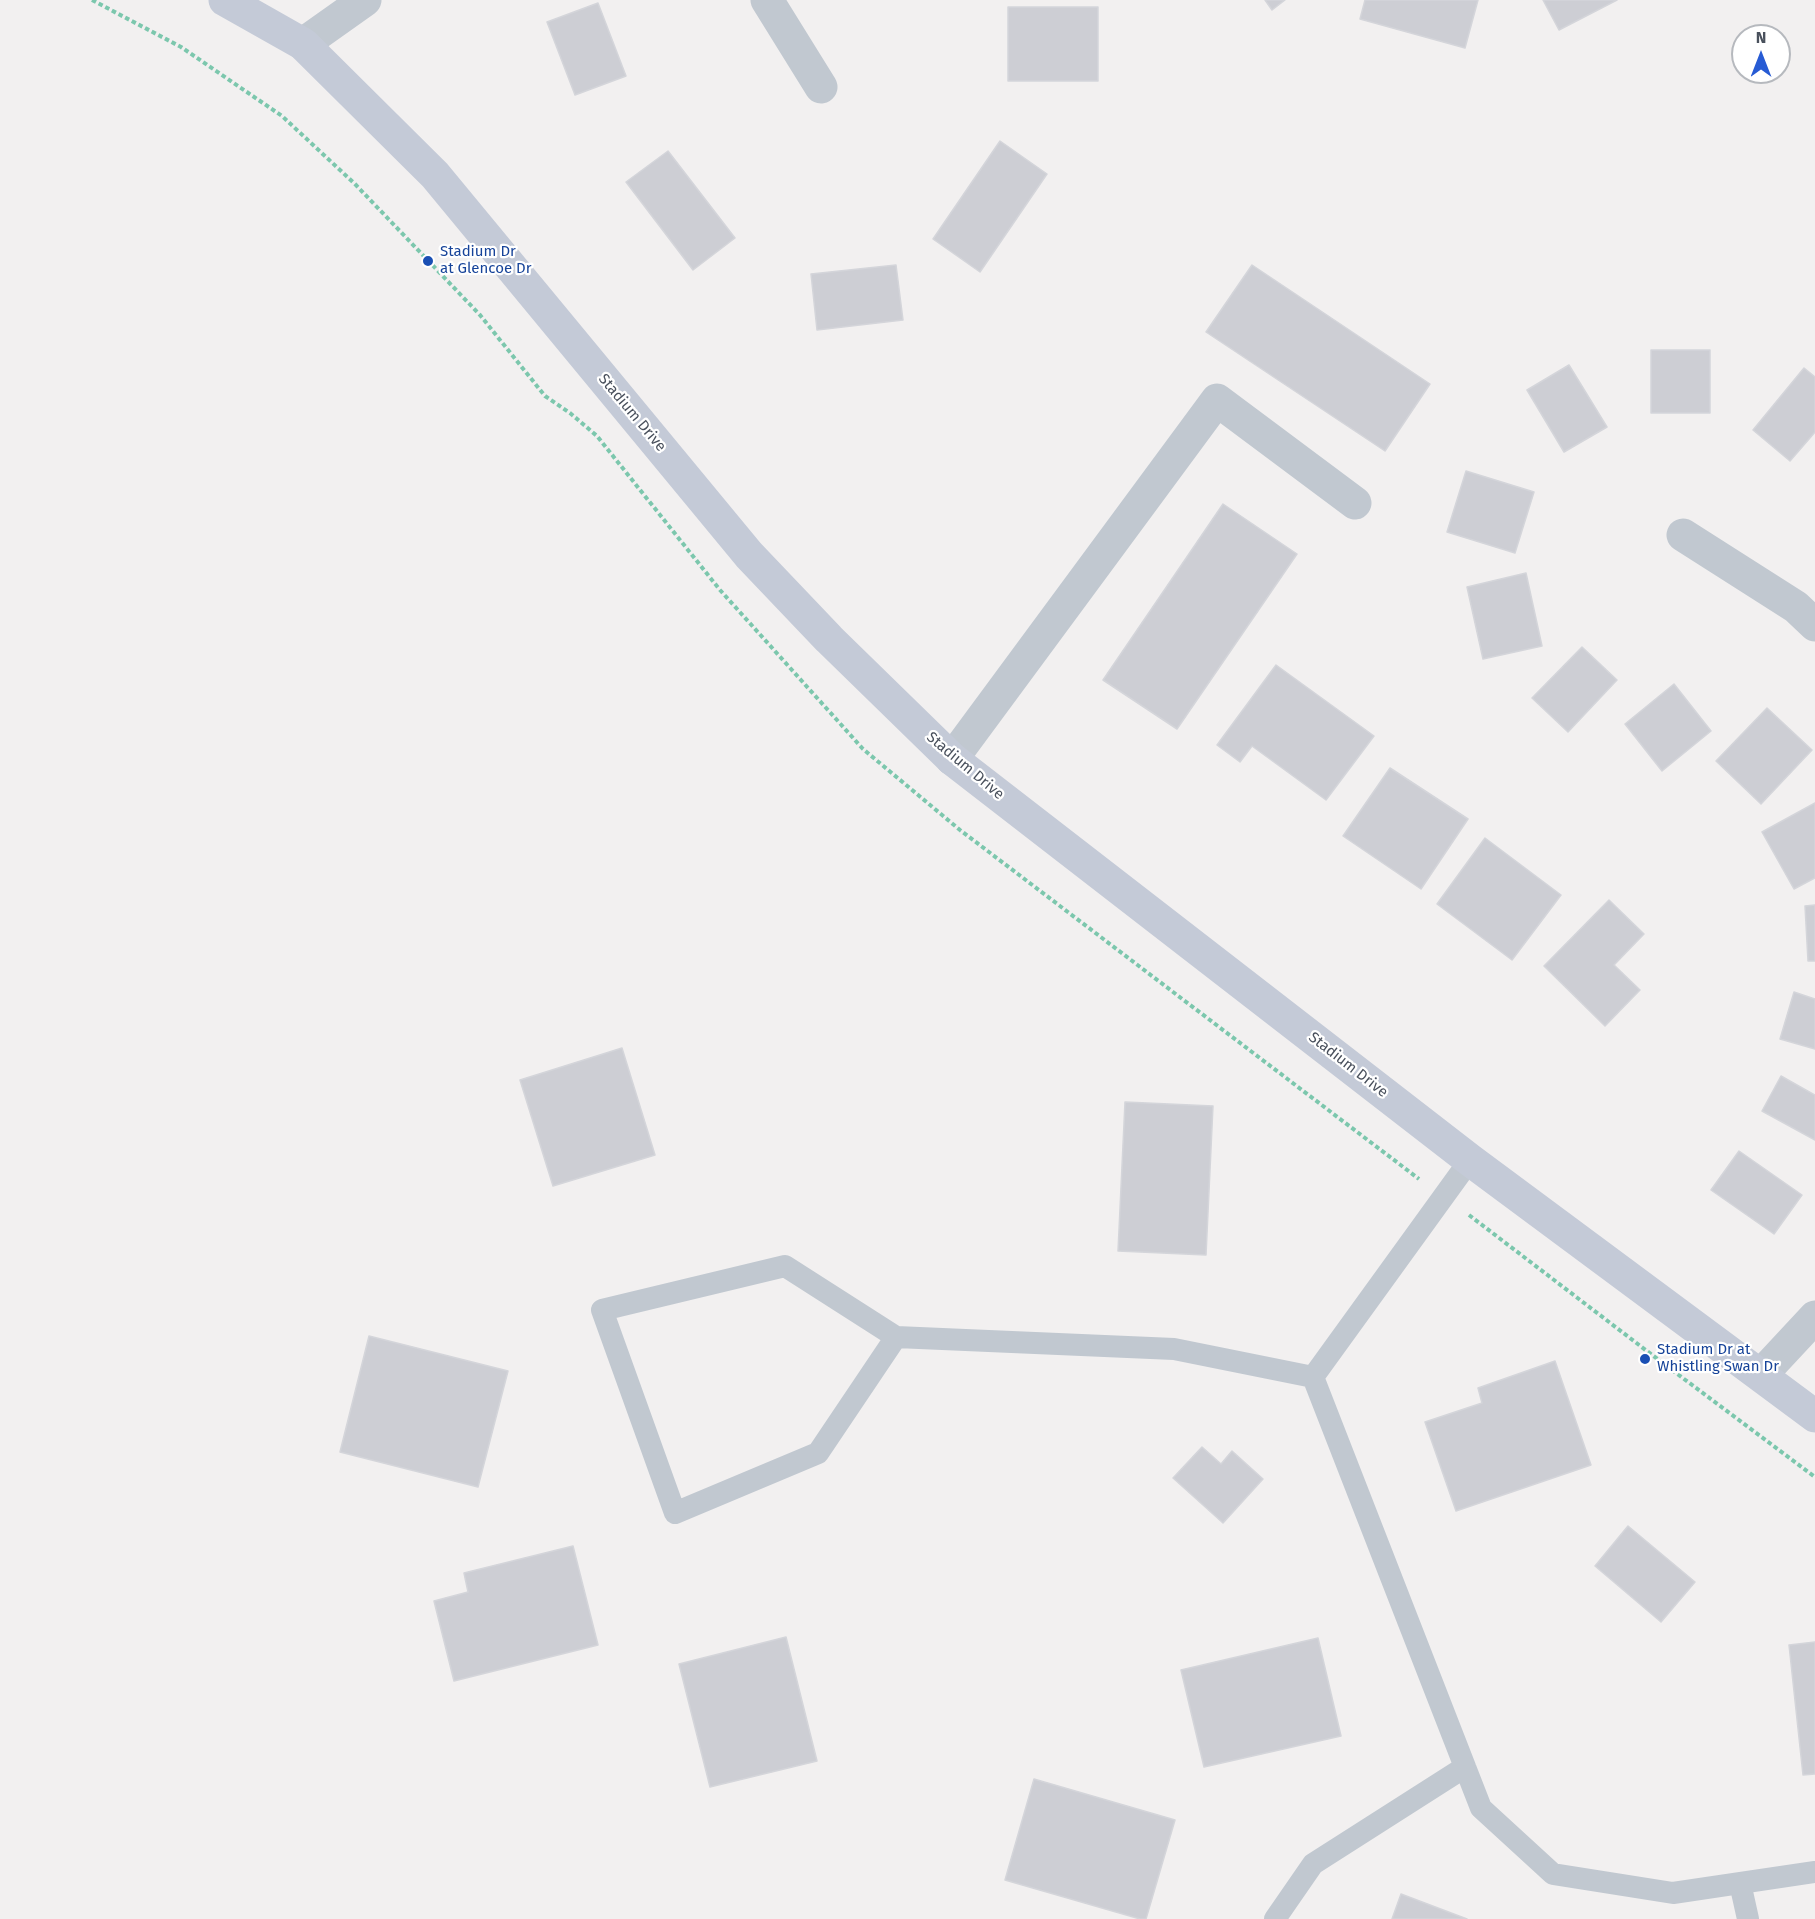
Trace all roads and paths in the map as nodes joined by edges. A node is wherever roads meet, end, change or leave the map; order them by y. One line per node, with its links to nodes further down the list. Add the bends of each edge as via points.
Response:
1 (225, 0): 4 (street, Stadium Drive)
2 (365, 0): 4 (street)
3 (766, 0): 5 (street)
4 (303, 44): 9 (street, Stadium Drive, via 435,175 749,555)
5 (821, 87)
6 (1355, 503): 9 (street, via 1217,400)
7 (1683, 535): 8 (street, via 1796,607)
8 (1815, 625)
9 (952, 759): 10 (street, Stadium Drive)
10 (1470, 1160): 14 (street, Stadium Drive); 15 (lane)
11 (1494, 1232): 17 (path)
12 (1815, 1317): 14 (street)
13 (896, 1336): 13 (lane, via 785,1266 602,1310 675,1513 819,1453); 15 (lane, via 1174,1349)
14 (1761, 1375): 16 (street, Stadium Drive)
15 (1314, 1377): 18 (lane)
16 (1815, 1416)
17 (1815, 1477)
18 (1465, 1767): 20 (lane, via 1481,1808 1553,1874 1673,1893); 21 (lane, via 1313,1864)
19 (1815, 1872): 20 (lane)
20 (1740, 1883): 22 (lane)
21 (1275, 1919)
22 (1749, 1919)

